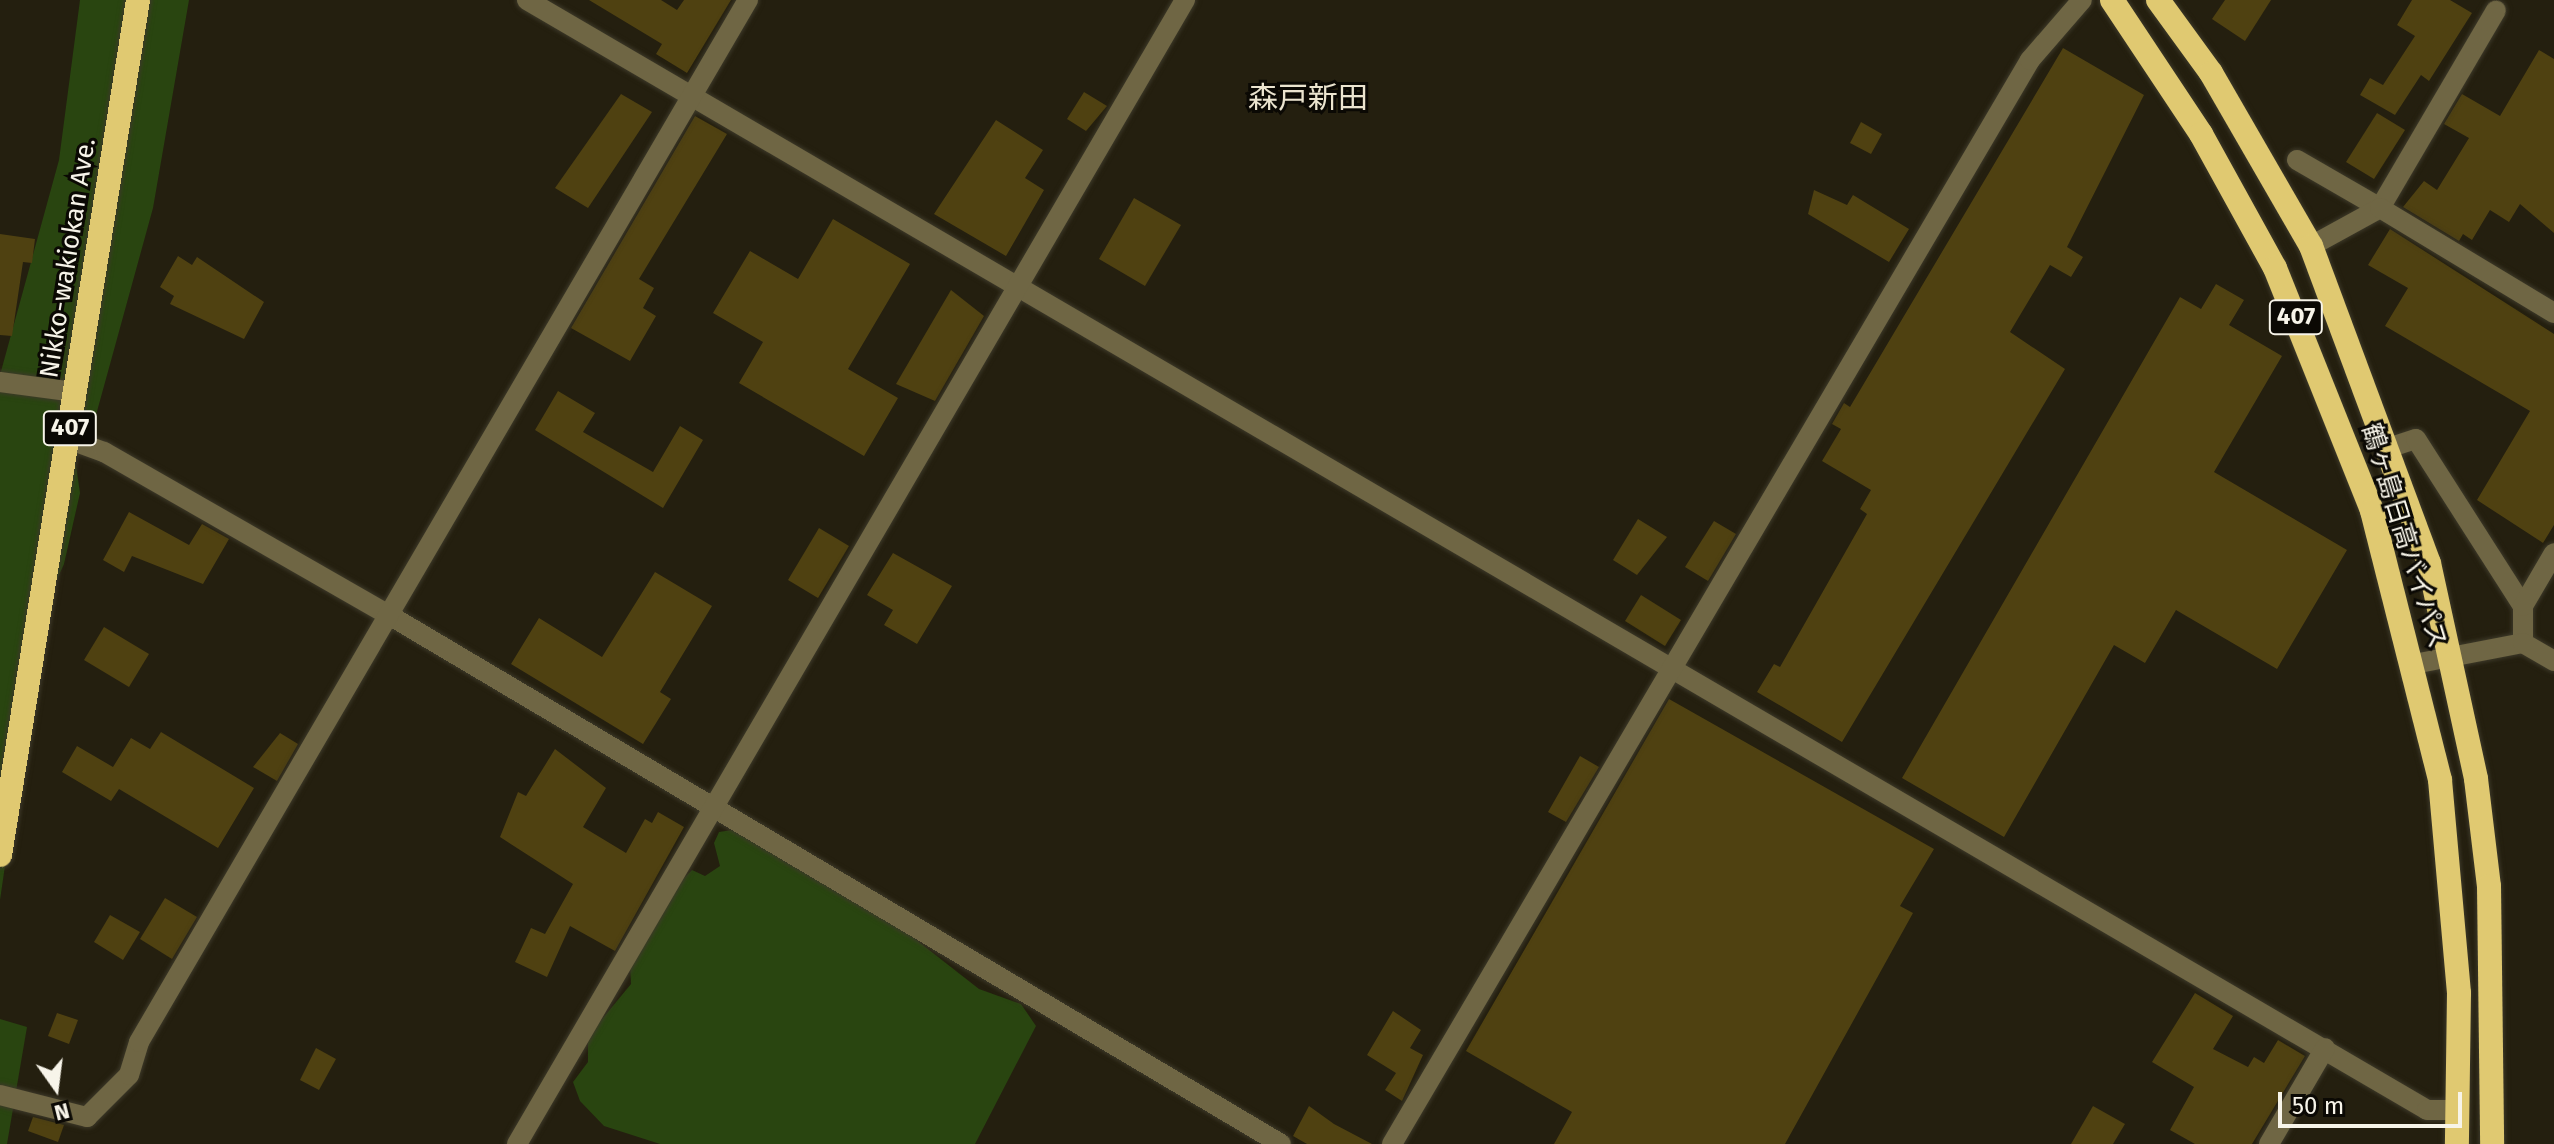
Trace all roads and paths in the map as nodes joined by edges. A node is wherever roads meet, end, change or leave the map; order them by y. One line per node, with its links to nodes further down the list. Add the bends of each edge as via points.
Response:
1 (138, 0): 16 (highway, Nikko-wakiokan Ave. / 407)
2 (527, 0): 9 (street)
3 (748, 0): 9 (street)
4 (1185, 0): 13 (street)
5 (2082, 0): 26 (street, via 2030,60)
6 (2112, 0): 25 (highway, 鶴ヶ島日高バイパス / 407, via 2201,134 2275,268 2372,511)
7 (2158, 0): 12 (highway, 鶴ヶ島日高バイパス / 407, via 2211,73)
8 (2496, 10): 11 (street)
9 (692, 96): 13 (street); 21 (street)
10 (2297, 160): 11 (street)
11 (2380, 208): 12 (street); 14 (street)
12 (2311, 246): 18 (highway, 鶴ヶ島日高バイパス / 407)
13 (1018, 286): 26 (street); 27 (street)
14 (2554, 313)
15 (0, 382): 16 (street)
16 (75, 392): 17 (highway, Nikko-wakiokan Ave. / 407)
17 (68, 439): 21 (street, via 104,452); 28 (highway, Nikko-wakiokan Ave. / 407)
18 (2388, 448): 20 (street, via 2416,439); 23 (highway, 鶴ヶ島日高バイパス / 407)
19 (2554, 553): 20 (street)
20 (2523, 606): 22 (street)
21 (389, 615): 27 (street); 30 (street, via 105,1105 87,1117)
22 (2523, 643): 23 (street); 24 (street)
23 (2453, 655): 25 (street); 37 (highway, 鶴ヶ島日高バイパス / 407, via 2489,886)
24 (2554, 661)
25 (2414, 664): 31 (highway, 鶴ヶ島日高バイパス / 407, via 2440,780 2450,876)
26 (1669, 670): 29 (street); 34 (street)
27 (712, 807): 32 (street); 33 (street)
28 (0, 855)
29 (2325, 1048): 31 (street, via 2427,1110); 35 (street)
30 (0, 1095)
31 (2459, 1110): 36 (highway, 鶴ヶ島日高バイパス / 407)
32 (517, 1144)
33 (1281, 1144)
34 (1392, 1144)
35 (2269, 1144)
36 (2457, 1144)
37 (2492, 1144)

